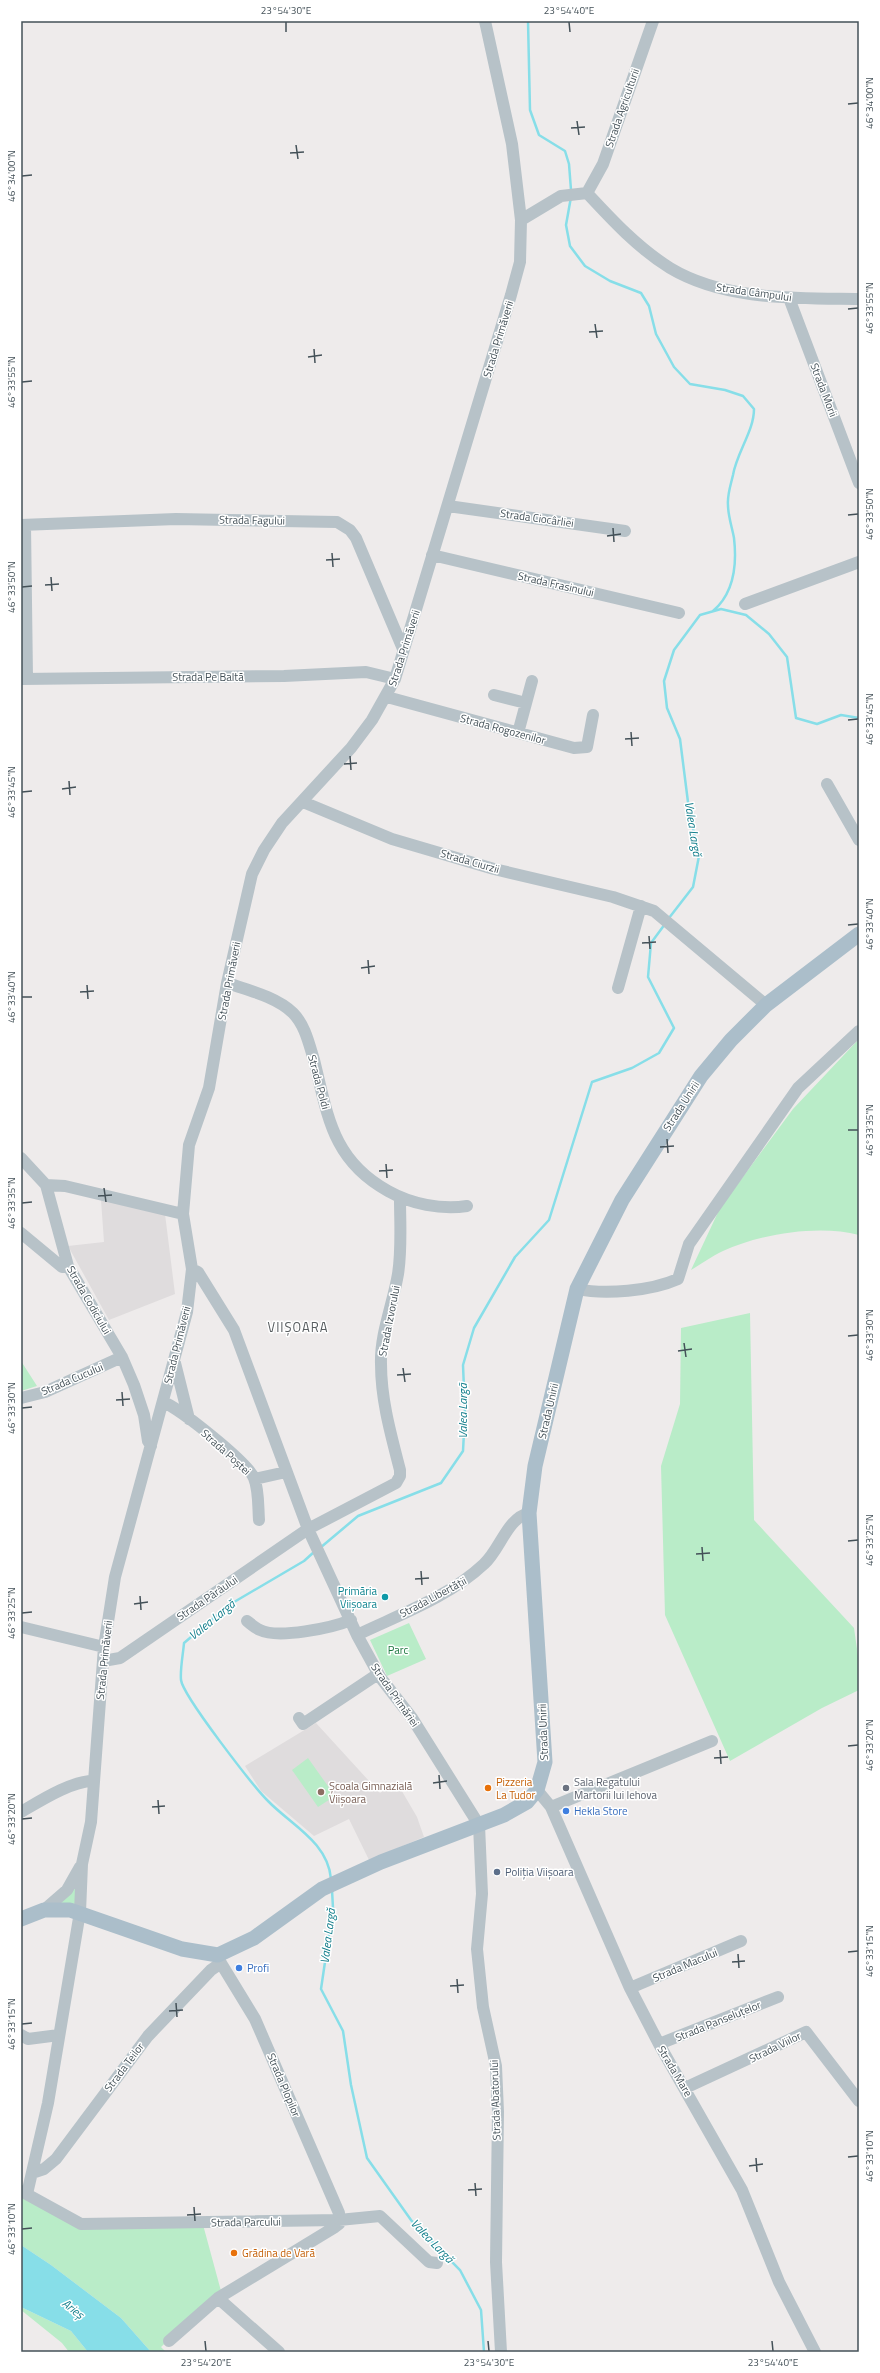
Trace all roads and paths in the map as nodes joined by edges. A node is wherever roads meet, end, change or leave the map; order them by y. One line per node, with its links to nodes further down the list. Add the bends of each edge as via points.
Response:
1 (485, 21): 4 (street, Strada Primăverii, via 512,144)
2 (653, 21): 3 (street, Strada Agriculturii, via 603,164)
3 (576, 194): 4 (street); 5 (street, Strada Câmpului, via 670,268 705,284 750,294)
4 (521, 220): 9 (street, Strada Primăverii, via 520,262)
5 (789, 298): 6 (street, Strada Câmpului); 7 (street, Strada Morii)
6 (859, 299)
7 (855, 461): 8 (street, Strada Morii)
8 (859, 483)
9 (448, 506): 11 (street, Strada Ciocârliei); 12 (street, Strada Primăverii)
10 (23, 525): 16 (street, Strada Fagului, via 176,519 337,522 350,530 356,538); 17 (street)
11 (625, 531)
12 (432, 556): 15 (street, Strada Frasinului); 16 (street, Strada Primăverii)
13 (859, 562): 14 (street)
14 (745, 604)
15 (679, 613)
16 (403, 648): 18 (street, Strada Primăverii)
17 (24, 678): 18 (street, Strada Pe Baltă, via 284,676 366,672)
18 (395, 679): 21 (street, Strada Primăverii)
19 (532, 681): 22 (street)
20 (494, 695): 22 (street)
21 (387, 697): 24 (street, Strada Rogozenilor); 26 (street, Strada Primăverii, via 351,748)
22 (526, 703): 24 (street)
23 (593, 715): 24 (street, Strada Rogozenilor, via 589,743 584,749)
24 (518, 733)
25 (827, 784): 27 (street)
26 (303, 802): 28 (street, Strada Ciurzii, via 392,839); 30 (street, Strada Primăverii, via 282,823 252,874)
27 (859, 840)
28 (641, 906): 31 (street); 32 (street, Strada Ciurzii, via 658,913 677,928)
29 (859, 934): 32 (main road, Strada Unirii)
30 (227, 983): 36 (street, Strada Poldi, via 252,991 292,1013 309,1041 332,1132 353,1165 373,1182); 38 (street, Strada Primăverii, via 208,1088 189,1145)
31 (618, 988)
32 (766, 1005): 42 (main road, Strada Unirii, via 731,1040 697,1082 622,1200)
33 (859, 1031): 42 (street, via 798,1088 689,1244 678,1279 623,1291 591,1292)
34 (21, 1158): 35 (street, Strada Codiciului)
35 (46, 1185): 38 (street, via 65,1186); 40 (street, Strada Codiciului)
36 (400, 1198): 37 (street, via 438,1207); 53 (street, Strada Izvorului, via 401,1244 398,1275 387,1319 381,1363 384,1405 400,1476 396,1483)
37 (467, 1206)
38 (183, 1214): 41 (street, Strada Primăverii)
39 (21, 1233): 40 (street, via 62,1267)
40 (68, 1266): 43 (street, Strada Codiciului)
41 (192, 1269): 44 (street, Strada Primăverii, via 187,1312); 49 (street, Strada Primăriei, via 198,1272 234,1330)
42 (577, 1289): 51 (main road, Strada Unirii, via 535,1466)
43 (122, 1357): 45 (street, Strada Cucului, via 45,1392); 48 (street, Strada Codiciului, via 144,1415)
44 (174, 1360): 46 (street, Strada Primăverii); 47 (street)
45 (21, 1398)
46 (163, 1402): 47 (street, Strada Poștei); 48 (street, Strada Primăverii)
47 (189, 1419): 50 (street, Strada Poștei, via 232,1456)
48 (151, 1446): 58 (street, Strada Primăverii, via 115,1577)
49 (286, 1472): 50 (street); 53 (street, Strada Primăriei)
50 (255, 1480): 52 (street, Strada Poștei)
51 (529, 1513): 57 (street, Strada Libertății, via 516,1519 494,1555 468,1580); 64 (main road, Strada Unirii, via 545,1762)
52 (259, 1520)
53 (310, 1534): 54 (street, Strada Primăriei); 59 (street, Strada Pârâului, via 120,1658)
54 (351, 1620): 55 (street, via 327,1628 272,1633 260,1631); 57 (street, Strada Primăriei)
55 (247, 1621)
56 (21, 1627): 58 (street)
57 (357, 1635): 60 (street, Strada Primăriei)
58 (104, 1647): 59 (street, Strada Primăverii)
59 (103, 1661): 63 (street, Strada Primăverii)
60 (378, 1674): 61 (street, via 303,1724); 67 (street, Strada Primăriei, via 412,1718)
61 (299, 1718)
62 (712, 1741): 65 (street)
63 (93, 1781): 66 (street, via 85,1781 61,1791); 68 (street, Strada Primăverii, via 90,1822)
64 (537, 1790): 65 (street, Strada Mare); 67 (main road, Strada Unirii, via 527,1802)
65 (551, 1807): 74 (street, Strada Mare)
66 (21, 1812)
67 (479, 1825): 73 (main road, Strada Unirii, via 322,1889); 88 (street, Strada Abatorului, via 482,1894 477,1949 483,2007 496,2066 496,2262)
68 (82, 1864): 69 (street, via 67,1890); 70 (street)
69 (44, 1910): 70 (main road); 71 (main road)
70 (80, 1912): 73 (main road, via 182,1949); 77 (street)
71 (21, 1919)
72 (741, 1941): 74 (street, Strada Macului)
73 (220, 1959): 81 (street, Strada Teilor, via 148,2036 56,2159 44,2169); 83 (street, Strada Plopilor, via 256,2019 339,2213)
74 (630, 1988): 78 (street, Strada Mare)
75 (778, 1997): 78 (street, Strada Panseluțelor)
76 (21, 2035): 77 (street, via 28,2039)
77 (59, 2035): 81 (street)
78 (659, 2044): 79 (street, Strada Mare)
79 (685, 2088): 80 (street, Strada Viilor, via 806,2032); 89 (street, Strada Mare, via 742,2190 778,2282)
80 (859, 2101)
81 (32, 2173): 82 (street)
82 (24, 2192): 83 (street, Strada Parcului, via 81,2224)
83 (339, 2220): 84 (street, Strada Parcului, via 380,2216 429,2262); 85 (street, via 335,2227)
84 (437, 2263)
85 (218, 2298): 86 (street); 87 (street)
86 (169, 2341)
87 (279, 2352)
88 (501, 2352)
89 (814, 2352)

